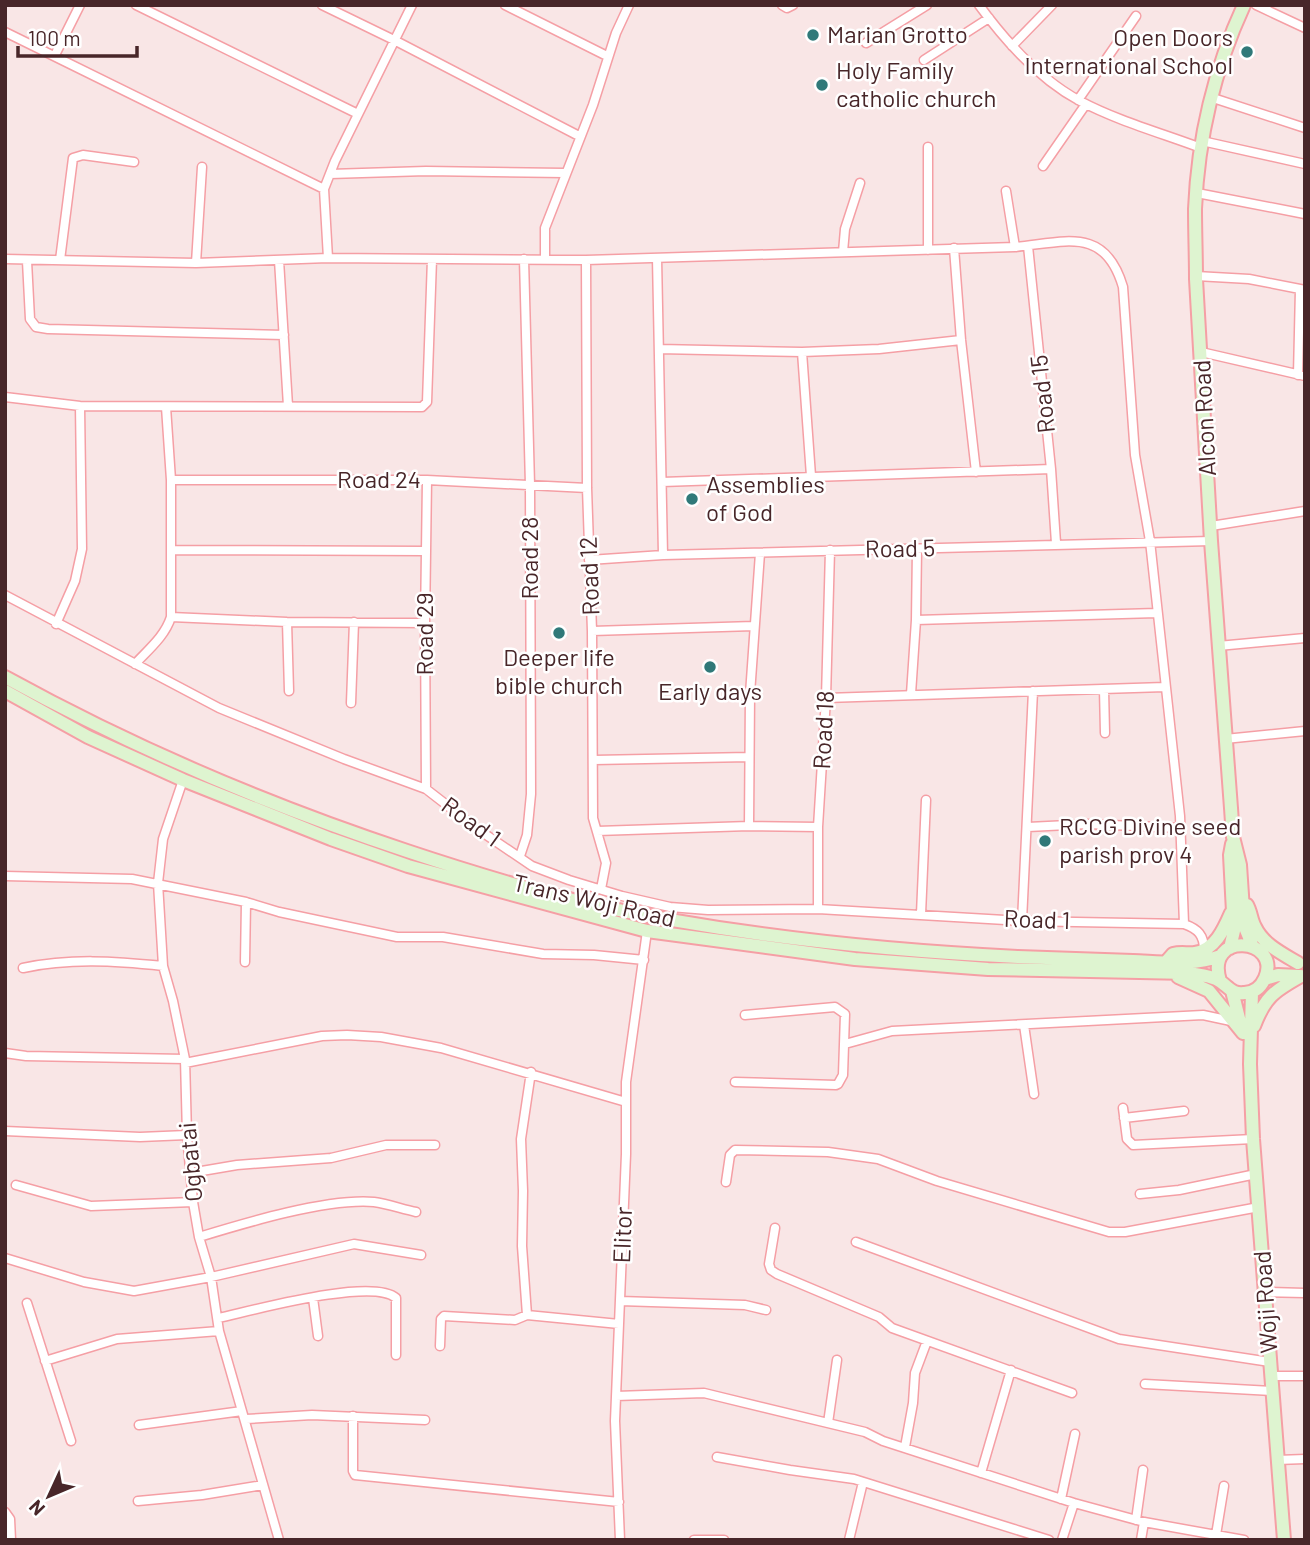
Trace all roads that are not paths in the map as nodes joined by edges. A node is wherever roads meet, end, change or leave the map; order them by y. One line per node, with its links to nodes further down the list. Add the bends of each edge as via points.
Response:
1 (80, 5): 21 (street)
2 (136, 5): 26 (street)
3 (322, 5): 18 (street)
4 (412, 5): 18 (street)
5 (505, 5): 22 (street)
6 (629, 5): 22 (street)
7 (782, 5): 8 (street)
8 (793, 5)
9 (927, 5): 19 (street)
10 (979, 5): 15 (street)
11 (1052, 5): 20 (street)
12 (1244, 5): 24 (main road, Alcon Road)
13 (1256, 5): 16 (street)
14 (1136, 16): 25 (street)
15 (989, 18): 20 (street); 23 (street)
16 (1305, 28)
17 (5, 32): 21 (street)
18 (394, 40): 26 (street); 28 (street)
19 (866, 43)
20 (1012, 46): 25 (street, via 1037,71)
21 (55, 55): 38 (street)
22 (607, 56): 28 (street)
23 (924, 60)
24 (1210, 97): 27 (street); 29 (main road, Alcon Road)
25 (1082, 102): 29 (street); 33 (street)
26 (358, 114): 36 (street)
27 (1305, 128)
28 (579, 136): 35 (street)
29 (1201, 144): 32 (street); 40 (main road, Alcon Road)
30 (928, 148): 45 (street)
31 (134, 162): 53 (street, via 83,155 73,158)
32 (1305, 164)
33 (1043, 166)
34 (202, 167): 57 (street)
35 (565, 173): 36 (street); 48 (street, via 544,228)
36 (330, 174): 38 (street)
37 (860, 183): 46 (street, via 845,229)
38 (324, 188): 47 (street)
39 (1006, 191): 43 (street)
40 (1197, 194): 41 (street); 58 (main road, Alcon Road)
41 (1305, 214)
42 (1028, 246): 43 (street); 70 (street, Road 15); 80 (street, via 1091,243 1107,253 1118,269 1124,286 1135,455)
43 (1015, 247): 44 (street)
44 (954, 248): 45 (street); 61 (street)
45 (928, 250): 46 (street)
46 (843, 252): 49 (street)
47 (328, 258): 51 (street); 54 (street)
48 (545, 258): 52 (street); 55 (street)
49 (657, 258): 55 (street); 62 (street)
50 (5, 259): 56 (street)
51 (432, 259): 52 (street); 69 (street, via 425,405)
52 (524, 259): 76 (street, Road 28)
53 (60, 260): 56 (street); 57 (street)
54 (279, 260): 57 (street); 60 (street)
55 (586, 260): 77 (street, Road 12)
56 (27, 261): 60 (street, via 30,319 36,327)
57 (196, 263)
58 (1196, 276): 59 (street, via 1250,279); 64 (main road, Alcon Road)
59 (1303, 290): 65 (street)
60 (284, 335): 69 (street)
61 (961, 340): 63 (street); 71 (street)
62 (659, 349): 63 (street); 75 (street)
63 (802, 352): 72 (street)
64 (1201, 352): 65 (street); 79 (main road, Alcon Road)
65 (1301, 376)
66 (5, 397): 67 (street)
67 (80, 405): 68 (street); 97 (street, via 82,549 75,581)
68 (166, 407): 69 (street); 73 (street)
69 (288, 407)
70 (1051, 468): 71 (street); 82 (street, Road 15)
71 (976, 472): 72 (street)
72 (811, 476): 75 (street)
73 (171, 480): 74 (street, Road 24); 84 (street)
74 (427, 480): 76 (street, Road 24); 86 (street, Road 29)
75 (662, 482): 88 (street)
76 (530, 485): 77 (street, Road 24); 126 (street, Road 28, via 531,794)
77 (587, 488): 89 (street, Road 12)
78 (1305, 511): 79 (street)
79 (1210, 526): 81 (main road, Alcon Road)
80 (1150, 541): 81 (street, Road 5); 82 (street, Road 5); 91 (street)
81 (1211, 541): 101 (main road, Alcon Road)
82 (1056, 543): 83 (street, Road 5)
83 (917, 549): 85 (street, Road 5); 93 (street)
84 (171, 550): 86 (street); 92 (street)
85 (830, 550): 87 (street, Road 5); 111 (street, Road 18)
86 (426, 551): 96 (street, Road 29)
87 (760, 553): 88 (street, Road 5); 98 (street)
88 (663, 555): 89 (street, Road 5)
89 (589, 560): 99 (street, Road 12)
90 (5, 595): 97 (street, Road 1)
91 (1157, 613): 93 (street); 104 (street)
92 (171, 617): 94 (street); 102 (street, via 162,636)
93 (916, 620): 109 (street)
94 (287, 622): 95 (street); 107 (street)
95 (354, 622): 96 (street); 112 (street)
96 (425, 623): 119 (street, Road 29)
97 (56, 624): 102 (street, Road 1)
98 (754, 626): 99 (street); 116 (street)
99 (592, 631): 117 (street, Road 12)
100 (1305, 638): 101 (street)
101 (1218, 646): 115 (main road, Alcon Road)
102 (135, 663): 119 (street, Road 1, via 219,708)
103 (5, 677): 110 (main road, Trans Woji Road)
104 (1165, 687): 105 (street); 124 (street)
105 (1104, 689): 108 (street); 114 (street)
106 (5, 691): 110 (main road, Trans Woji Road)
107 (289, 691)
108 (1033, 691): 109 (street); 123 (street)
109 (911, 694): 111 (street)
110 (27, 696): 118 (main road, Trans Woji Road, via 88,737); 145 (main road, Trans Woji Road, via 326,824 588,903 699,925 848,945)
111 (826, 698): 122 (street, Road 18)
112 (351, 703)
113 (1305, 731): 115 (street)
114 (1104, 733)
115 (1225, 739): 131 (main road, Alcon Road, via 1233,837 1230,855)
116 (749, 757): 117 (street); 121 (street)
117 (594, 760): 125 (street, Road 12)
118 (183, 780): 128 (street, Ogbatai, via 163,839); 136 (main road, Trans Woji Road, via 408,866)
119 (426, 789): 126 (street, Road 1)
120 (926, 800): 133 (street)
121 (749, 826): 122 (street); 125 (street)
122 (818, 827): 132 (street, Road 18)
123 (1028, 827): 124 (street); 134 (street)
124 (1181, 828): 135 (street)
125 (597, 831): 129 (street, Road 12, via 606,863)
126 (520, 856): 129 (street, Road 1, via 532,866)
127 (5, 876): 128 (street)
128 (158, 883): 130 (street); 143 (street, Ogbatai)
129 (601, 889): 132 (street, Road 1, via 670,907)
130 (246, 902): 141 (street, via 397,937 443,937 543,954); 142 (street)
131 (1238, 905): 137 (main road); 138 (main road, via 1217,940); 139 (main road); 146 (main road, via 1250,909 1255,928 1274,949)
132 (818, 909): 133 (street, Road 1)
133 (921, 914): 134 (street, Road 1)
134 (1022, 920): 135 (street, Road 1)
135 (1184, 924): 138 (street, via 1200,933)
136 (647, 931): 141 (street, Elitor); 145 (main road, Trans Woji Road, via 855,959 988,969)
137 (1253, 947): 139 (main road, via 1242,944); 140 (main road)
138 (1203, 950): 145 (main road, via 1173,954)
139 (1226, 952): 145 (main road, Trans Woji Road, via 1207,961); 148 (main road, via 1218,964)
140 (1264, 957): 146 (main road); 147 (main road)
141 (644, 960): 161 (street, Elitor, via 627,1063)
142 (245, 962)
143 (163, 966): 144 (street, via 88,960); 157 (street, Ogbatai)
144 (23, 968)
145 (1167, 968): 148 (main road, Trans Woji Road); 152 (main road, via 1209,991)
146 (1302, 969): 147 (main road); 154 (main road, via 1266,1000)
147 (1265, 979): 150 (main road)
148 (1220, 981): 149 (main road)
149 (1232, 991): 150 (main road); 154 (main road)
150 (1252, 992): 154 (main road, Woji Road)
151 (745, 1015): 155 (street, via 835,1007 845,1014)
152 (1235, 1022): 153 (street, via 1203,1015); 154 (main road)
153 (1024, 1025): 155 (street, via 892,1031); 160 (street)
154 (1247, 1035): 167 (main road, Woji Road)
155 (845, 1044): 159 (street, via 838,1084)
156 (5, 1053): 157 (street)
157 (185, 1061): 158 (street, via 347,1035 429,1045); 166 (street, Ogbatai)
158 (531, 1072): 161 (street); 189 (street, via 521,1139)
159 (735, 1082)
160 (1034, 1094)
161 (626, 1101): 186 (street, Elitor)
162 (1123, 1108): 164 (street)
163 (1184, 1111): 164 (street)
164 (1124, 1118): 167 (street, via 1127,1139 1133,1145)
165 (5, 1131): 166 (street)
166 (187, 1135): 169 (street, Ogbatai)
167 (1253, 1139): 170 (main road, Woji Road)
168 (435, 1145): 169 (street, via 386,1145 331,1158)
169 (190, 1173): 174 (street, Ogbatai)
170 (1256, 1174): 173 (street); 175 (main road, Woji Road)
171 (726, 1182): 175 (street, via 730,1154 735,1150 828,1152 878,1159 1109,1232)
172 (16, 1185): 174 (street, via 91,1206)
173 (1139, 1194)
174 (193, 1202): 178 (street, Ogbatai)
175 (1259, 1207): 183 (main road, Woji Road)
176 (416, 1212): 178 (street, via 376,1202 338,1204)
177 (775, 1228): 194 (street, via 771,1270)
178 (200, 1237): 182 (street, Ogbatai)
179 (856, 1242): 199 (street, via 1119,1339)
180 (421, 1255): 182 (street, via 354,1244)
181 (5, 1258): 182 (street, via 84,1282 134,1291)
182 (211, 1277): 190 (street, Ogbatai)
183 (1265, 1292): 184 (street); 199 (main road, Woji Road)
184 (1305, 1293)
185 (313, 1298): 190 (street); 193 (street); 196 (street, via 348,1291 394,1295)
186 (620, 1301): 188 (street, via 745,1305); 191 (street, Elitor)
187 (27, 1303): 198 (street)
188 (766, 1310)
189 (527, 1315): 191 (street); 195 (street, via 515,1320 444,1316)
190 (218, 1318): 192 (street, Ogbatai)
191 (619, 1324): 206 (street, Elitor)
192 (219, 1331): 198 (street, via 117,1339); 207 (street, Ogbatai)
193 (318, 1336)
194 (928, 1341): 200 (street); 214 (street, via 915,1373)
195 (440, 1346)
196 (396, 1355)
197 (837, 1360): 210 (street)
198 (45, 1361): 213 (street)
199 (1270, 1362): 201 (main road, Woji Road)
200 (1011, 1370): 205 (street); 219 (street)
201 (1271, 1376): 202 (street); 204 (main road, Woji Road)
202 (1305, 1376)
203 (1145, 1384): 204 (street)
204 (1272, 1391): 217 (main road, Woji Road)
205 (1072, 1393)
206 (616, 1396): 210 (street, via 704,1393); 225 (street, Elitor)
207 (244, 1415): 208 (street); 211 (street); 221 (street, Ogbatai)
208 (353, 1416): 209 (street); 225 (street, via 355,1475)
209 (425, 1420)
210 (828, 1423): 214 (street)
211 (138, 1425)
212 (1076, 1434): 223 (street)
213 (71, 1441)
214 (905, 1447): 219 (street)
215 (717, 1457): 220 (street)
216 (1305, 1459): 217 (street)
217 (1278, 1460): 241 (main road, Woji Road)
218 (1143, 1470): 228 (street)
219 (981, 1473): 223 (street)
220 (863, 1482): 236 (street); 237 (street)
221 (263, 1485): 224 (street); 232 (street, Ogbatai)
222 (1224, 1486): 229 (street)
223 (1060, 1499): 226 (street)
224 (138, 1502)
225 (619, 1502): 233 (street, Elitor)
226 (1074, 1503): 228 (street); 238 (street)
227 (5, 1513): 231 (street, via 10,1519)
228 (1140, 1521): 229 (street); 239 (street)
229 (1216, 1535): 230 (street)
230 (1227, 1538): 240 (street)
231 (10, 1540)
232 (279, 1540)
233 (620, 1540)
234 (694, 1540): 235 (street)
235 (724, 1540)
236 (849, 1540)
237 (1049, 1540)
238 (1062, 1540)
239 (1140, 1540)
240 (1244, 1540)
241 (1283, 1540)

